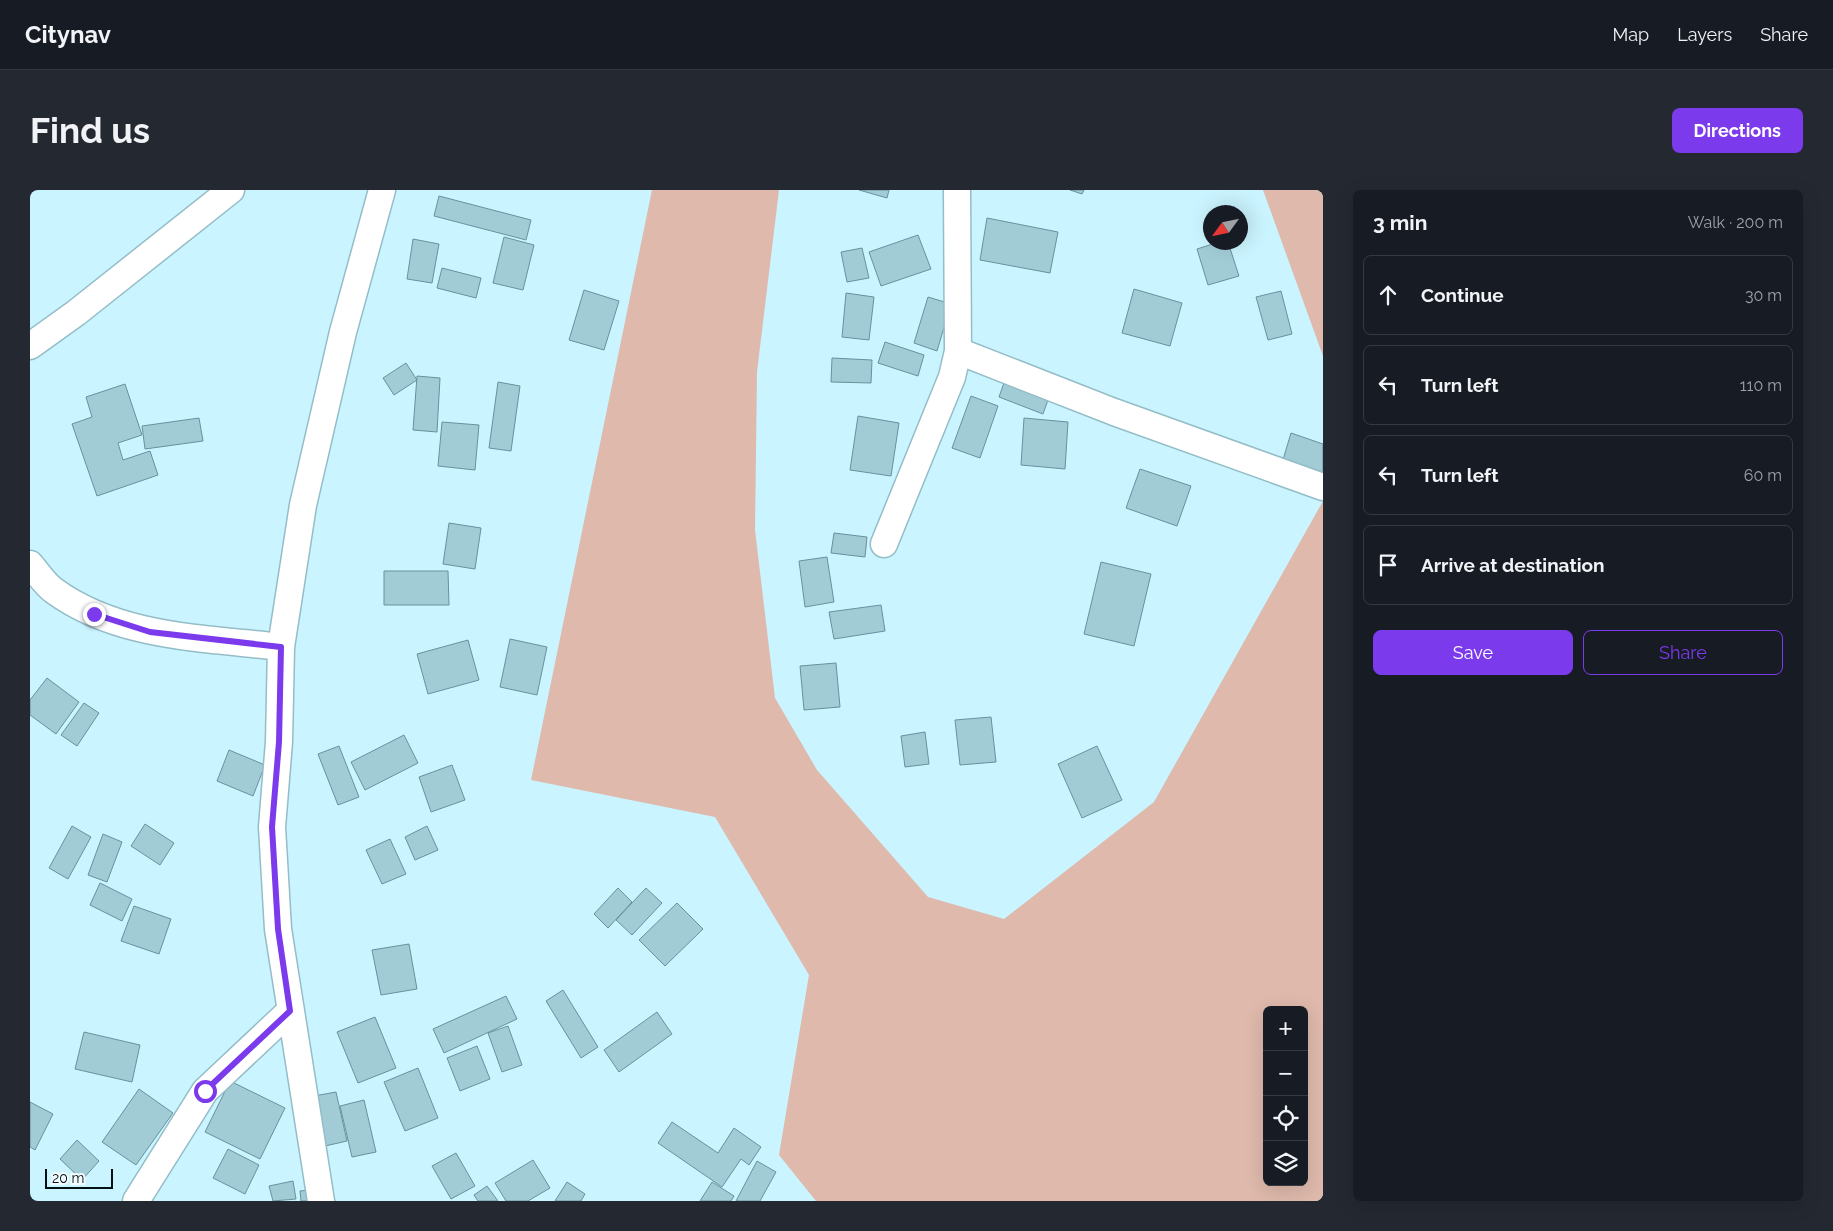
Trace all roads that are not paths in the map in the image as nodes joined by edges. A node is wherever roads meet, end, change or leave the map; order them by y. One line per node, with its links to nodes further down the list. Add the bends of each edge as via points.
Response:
1 (231, 190): 4 (street)
2 (382, 190): 9 (street, via 343,332 303,504)
3 (957, 190): 5 (street)
4 (30, 346)
5 (958, 350): 6 (street, via 1131,419); 7 (street, via 952,377)
6 (1323, 487)
7 (884, 544)
8 (30, 564): 9 (street, via 52,589 94,614 150,632)
9 (281, 647): 10 (street, via 279,742 272,827 278,929)
10 (290, 1011): 11 (street, via 205,1091); 12 (street, via 305,1086)
11 (136, 1201)
12 (321, 1201)

